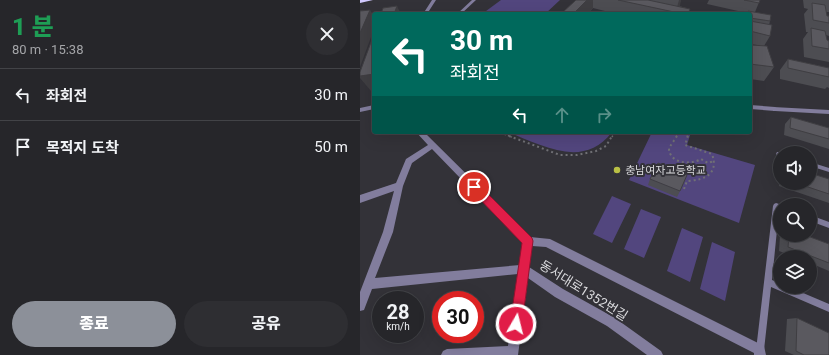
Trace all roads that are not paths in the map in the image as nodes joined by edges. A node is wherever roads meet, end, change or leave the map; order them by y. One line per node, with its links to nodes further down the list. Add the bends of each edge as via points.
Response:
1 (370, 0): 4 (main road)
2 (434, 0): 5 (street)
3 (474, 0): 6 (lane)
4 (360, 1)
5 (426, 12)
6 (461, 12)
7 (372, 107): 10 (street)
8 (752, 107): 9 (lane)
9 (775, 109): 11 (street)
10 (360, 110)
11 (829, 112)
12 (422, 134): 13 (street)
13 (433, 145): 16 (street, via 410,161); 21 (street)
14 (817, 166): 15 (lane)
15 (829, 170)
16 (399, 186): 17 (street); 24 (street, via 388,232)
17 (360, 199)
18 (817, 221): 19 (lane)
19 (829, 225)
20 (773, 234): 23 (lane)
21 (528, 241): 22 (street); 28 (street, via 547,242)
22 (524, 269): 24 (street, 동서대로1352번길); 27 (street); 30 (street, 동서대로1352번길, via 559,293 611,322)
23 (768, 282): 26 (lane); 28 (lane)
24 (370, 284): 25 (street)
25 (360, 306)
26 (829, 308)
27 (512, 353): 29 (street)
28 (760, 353)
29 (447, 355)
30 (657, 355)

